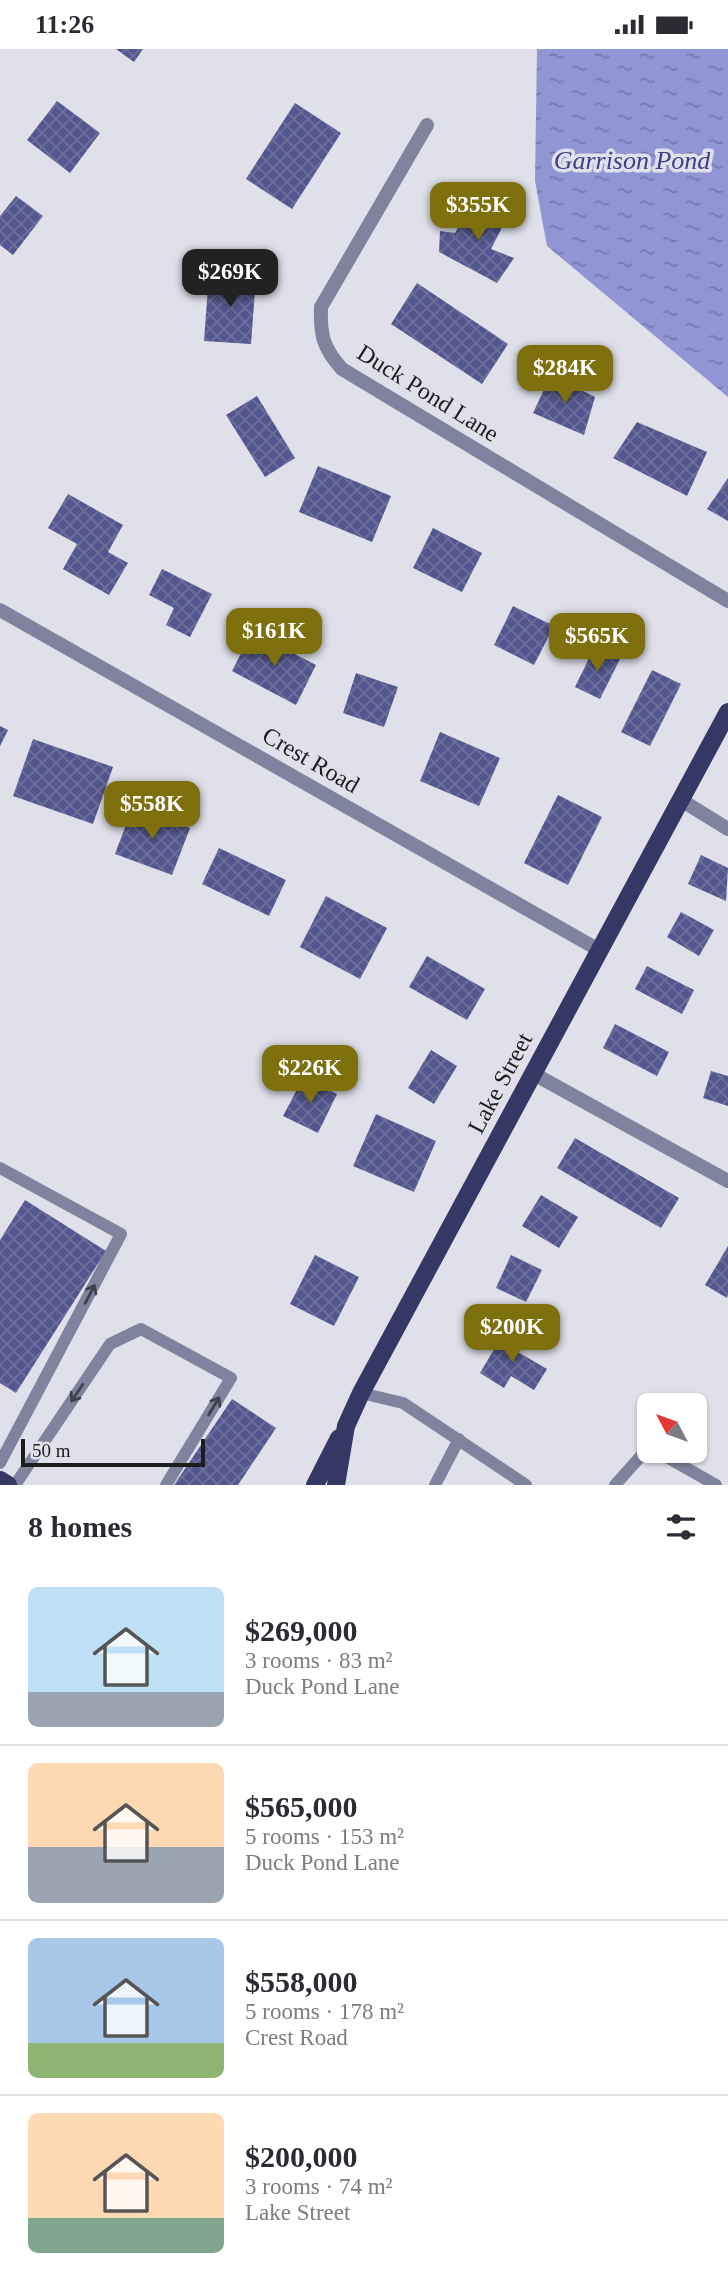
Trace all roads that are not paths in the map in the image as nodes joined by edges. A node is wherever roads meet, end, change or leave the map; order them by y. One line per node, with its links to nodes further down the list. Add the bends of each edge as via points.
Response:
1 (427, 125): 2 (street, Duck Pond Lane, via 321,307 320,335 327,353 342,369)
2 (728, 601)
3 (0, 610): 7 (street, Crest Road)
4 (728, 712): 5 (main road, Lake Street)
5 (681, 800): 6 (street); 7 (main road, Lake Street)
6 (728, 829)
7 (599, 950): 8 (main road, Lake Street)
8 (534, 1074): 10 (street); 11 (main road, Lake Street)
9 (0, 1168): 15 (lane, one-way to 9, via 121,1234)
10 (728, 1181)
11 (361, 1393): 12 (main road, Lake Street); 13 (lane, via 403,1403)
12 (346, 1426): 21 (main road); 22 (main road, Lake Street)
13 (459, 1439): 23 (lane); 24 (lane)
14 (637, 1460): 25 (lane)
15 (0, 1463)
16 (677, 1463): 26 (lane)
17 (0, 1480): 18 (main road)
18 (8, 1485)
19 (15, 1485): 20 (lane, one-way to 19, via 231,1378 141,1329 110,1344)
20 (166, 1485)
21 (315, 1485)
22 (337, 1485)
23 (435, 1485)
24 (526, 1485)
25 (615, 1485)
26 (716, 1485)

